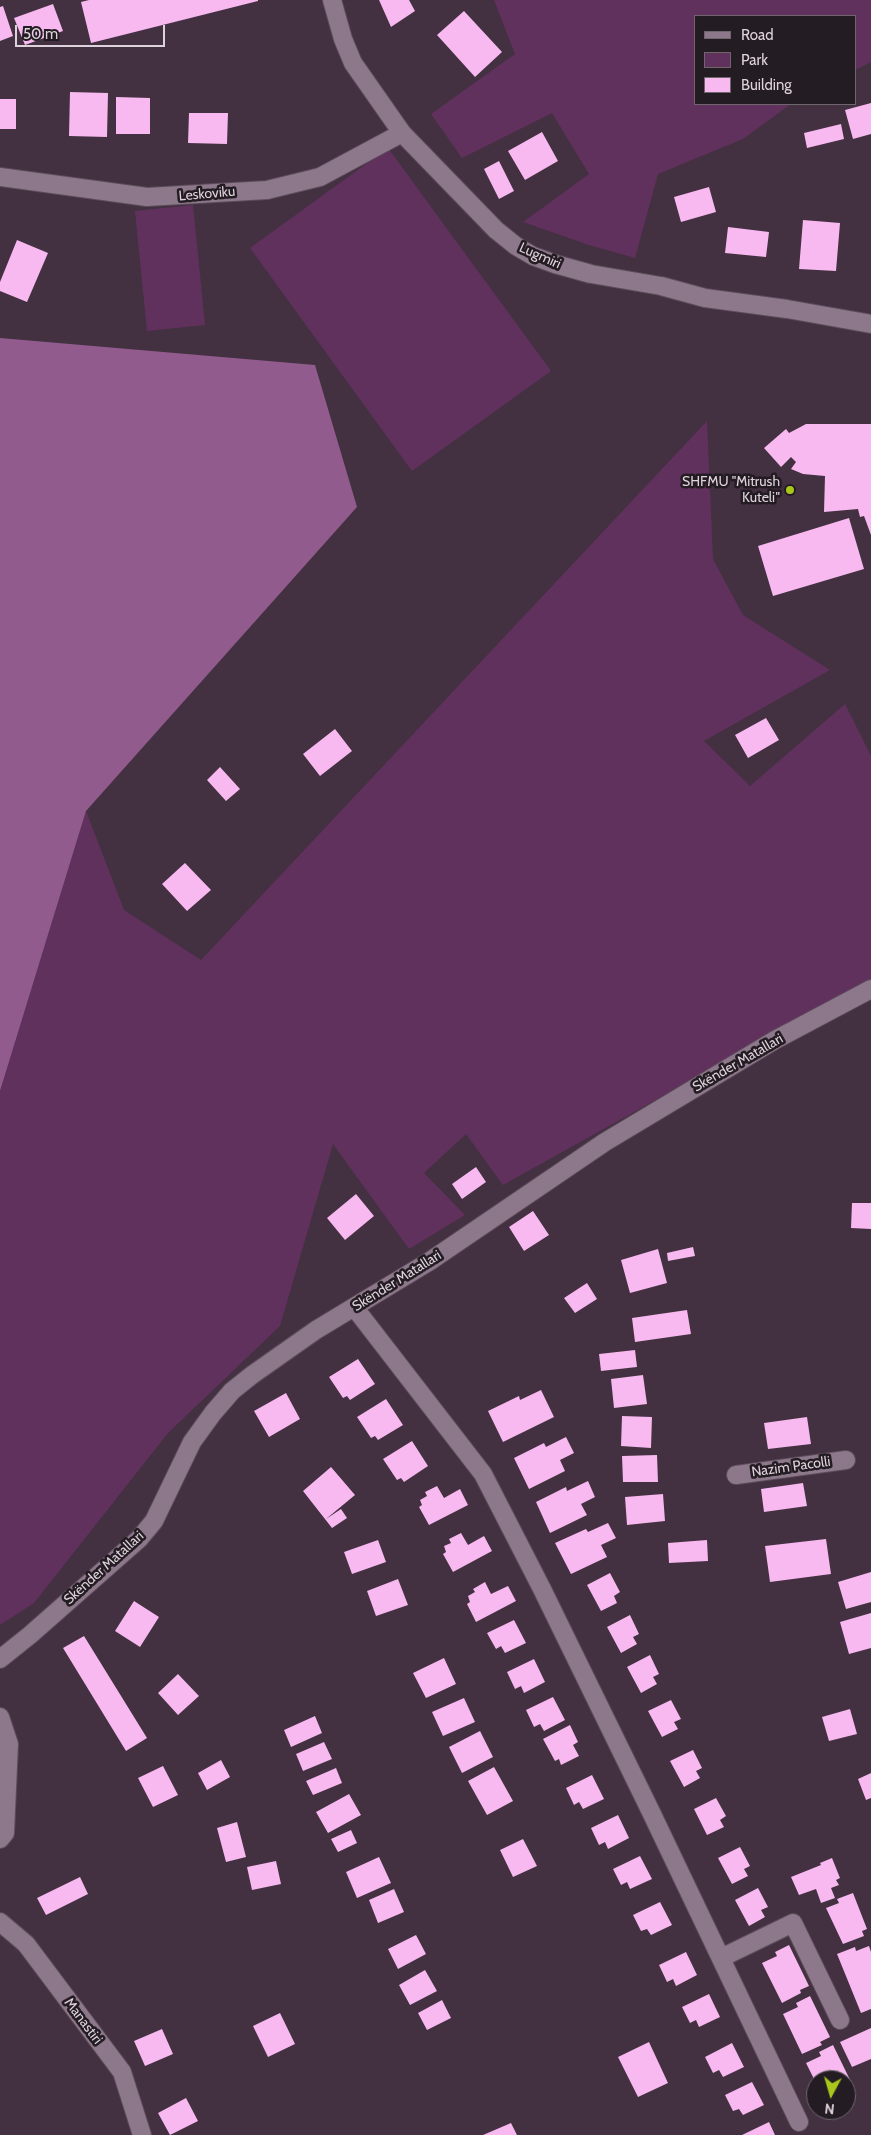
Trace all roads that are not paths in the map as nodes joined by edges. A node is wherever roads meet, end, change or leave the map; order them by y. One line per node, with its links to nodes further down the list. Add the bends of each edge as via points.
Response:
1 (332, 0): 2 (street, Lugmiri, via 353,63)
2 (402, 133): 3 (street, Leskoviku, via 320,178 268,190 147,197); 4 (street, Lugmiri, via 496,230 534,256 591,274 661,286 705,298)
3 (0, 177)
4 (871, 324)
5 (871, 988): 6 (street, Skënder Matallari, via 775,1040 605,1142 430,1261)
6 (354, 1307): 9 (street, Skënder Matallari, via 252,1374 232,1391 192,1442 154,1521 131,1545); 13 (street, via 483,1474)
7 (846, 1460): 8 (street, Nazim Pacolli)
8 (736, 1475)
9 (0, 1659)
10 (0, 1717): 11 (street, via 9,1744 5,1834)
11 (0, 1839)
12 (0, 1922): 16 (street, Manastiri, via 26,1944 122,2072)
13 (721, 1958): 14 (street, via 793,1923); 15 (street)
14 (840, 2020)
15 (799, 2122)
16 (142, 2135)

